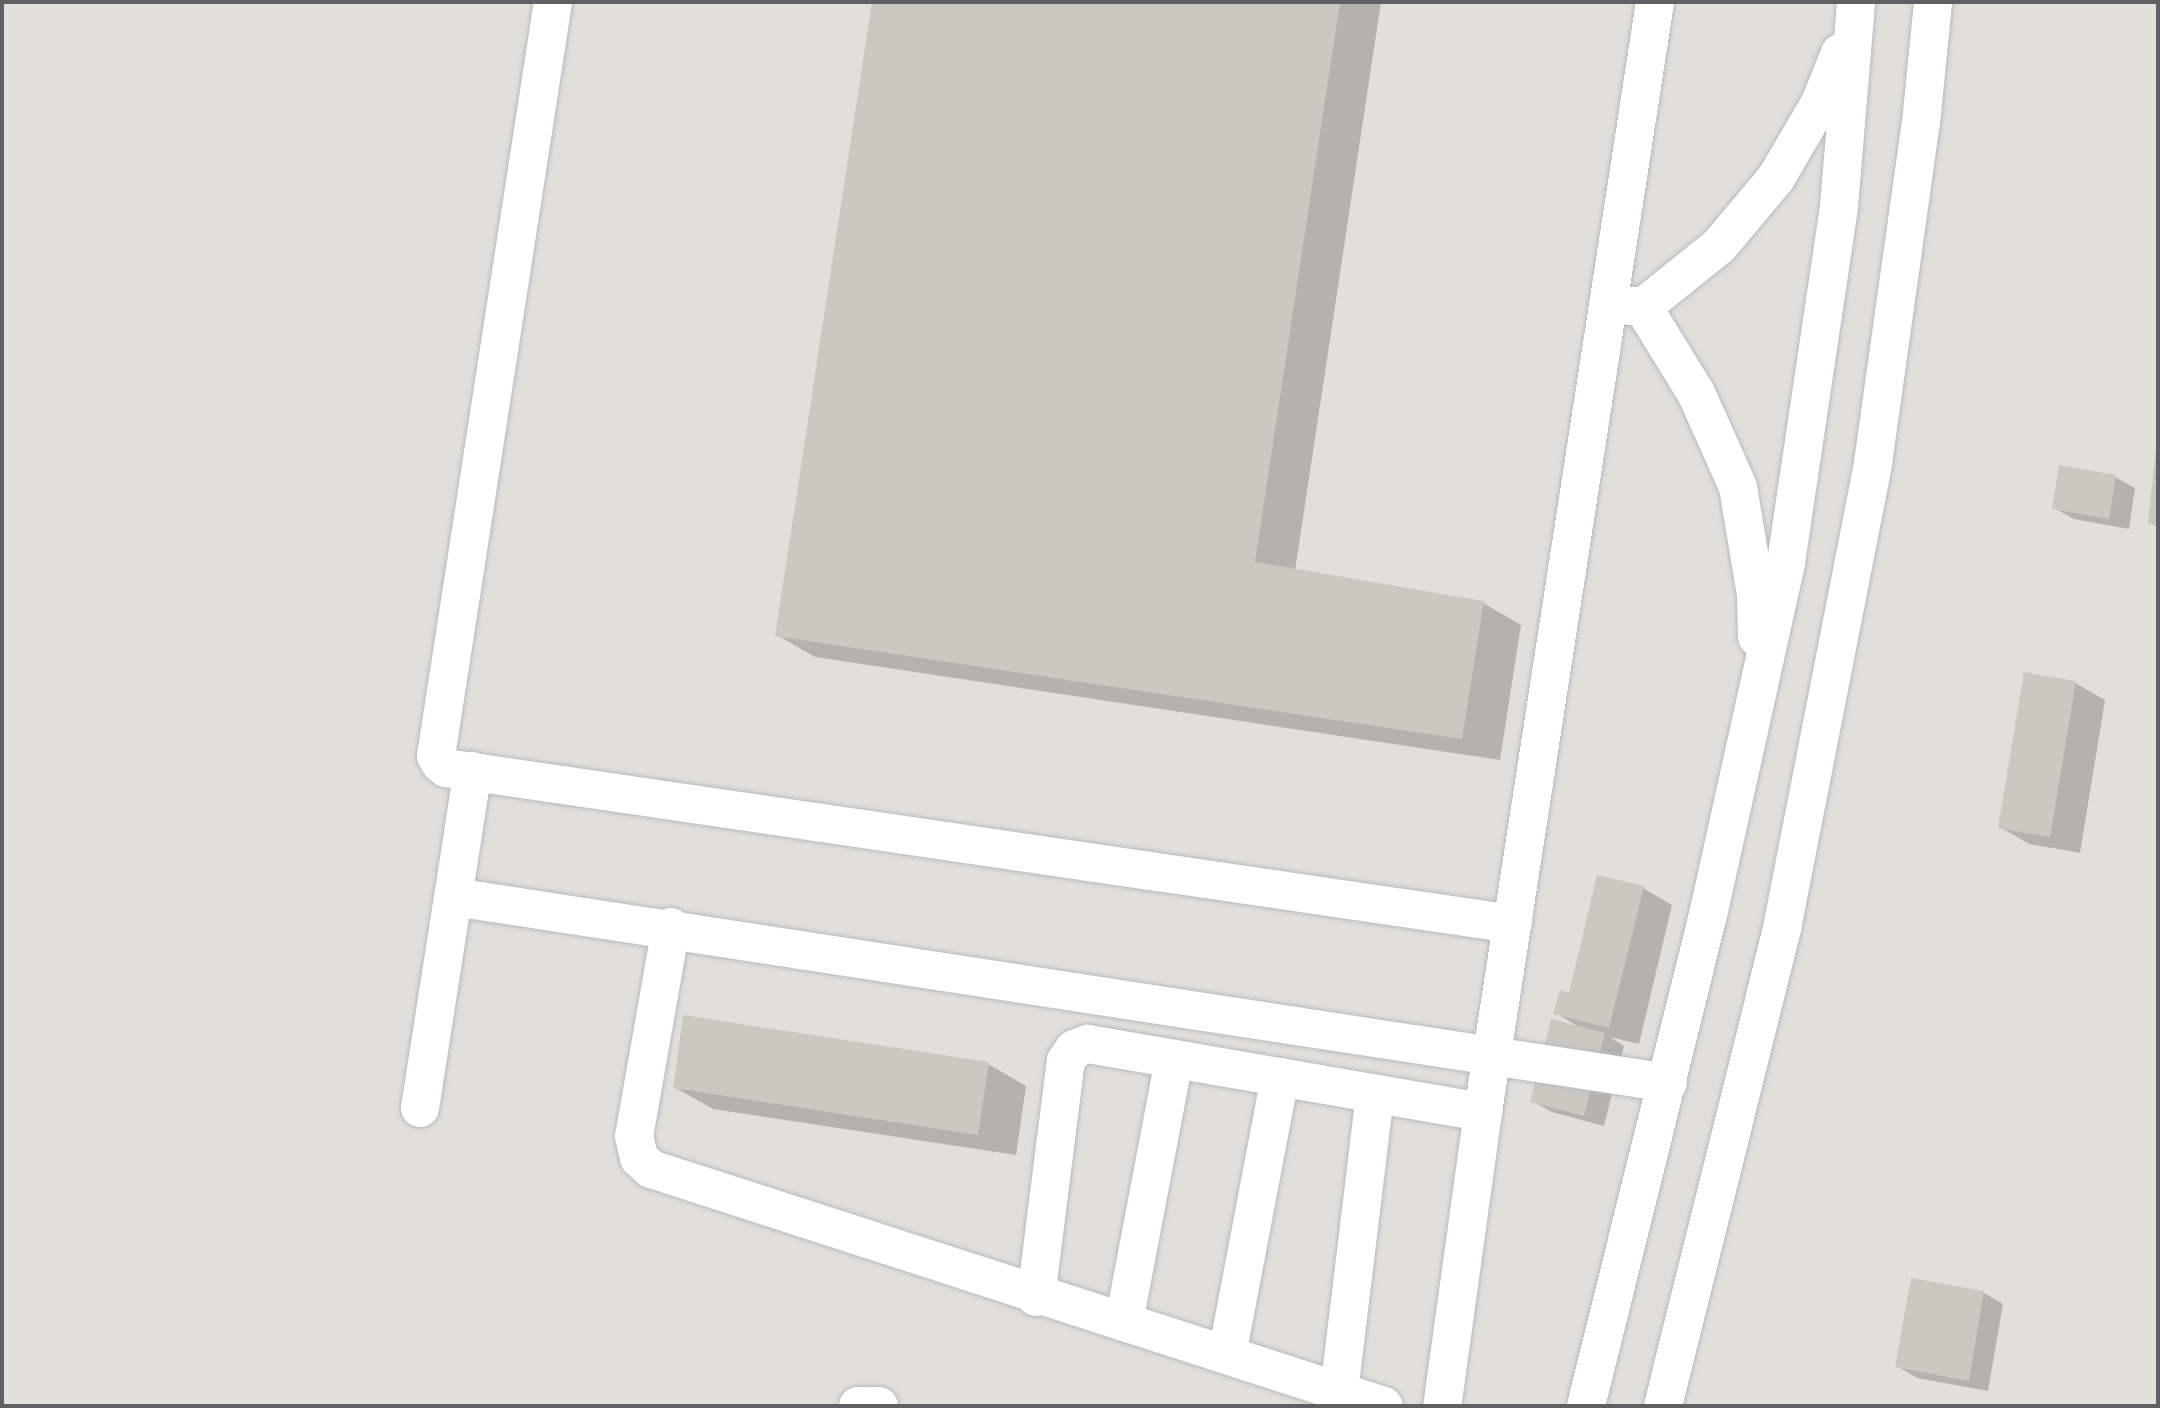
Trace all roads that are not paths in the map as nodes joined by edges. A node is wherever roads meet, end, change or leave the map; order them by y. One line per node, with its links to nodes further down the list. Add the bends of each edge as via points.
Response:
1 (553, 2): 7 (lane, via 436,756 446,768)
2 (1655, 2): 5 (lane)
3 (1933, 2): 27 (lane, via 1921,123 1873,463 1782,928)
4 (1855, 8): 5 (lane, via 1821,103 1776,178 1719,246); 6 (lane, via 1837,220 1786,562)
5 (1627, 306): 6 (lane, via 1696,393 1738,487 1756,594); 9 (lane)
6 (1757, 699): 14 (lane)
7 (472, 771): 8 (lane); 9 (lane)
8 (454, 897): 10 (lane); 16 (lane)
9 (1513, 924): 11 (lane)
10 (671, 927): 11 (lane); 18 (lane, via 634,1136 639,1158 651,1169)
11 (1492, 1052): 14 (lane); 17 (lane)
12 (1174, 1059): 13 (lane); 18 (lane, via 1088,1044 1074,1049 1066,1061); 19 (lane)
13 (1280, 1077): 15 (lane); 20 (lane)
14 (1668, 1083): 26 (lane)
15 (1375, 1094): 17 (lane); 21 (lane)
16 (419, 1108)
17 (1483, 1112): 25 (lane)
18 (1036, 1297): 19 (lane)
19 (1124, 1322): 20 (lane)
20 (1227, 1355): 21 (lane)
21 (1339, 1392): 24 (lane)
22 (858, 1406): 23 (lane)
23 (880, 1406)
24 (1384, 1406)
25 (1442, 1406)
26 (1586, 1406)
27 (1664, 1406)

